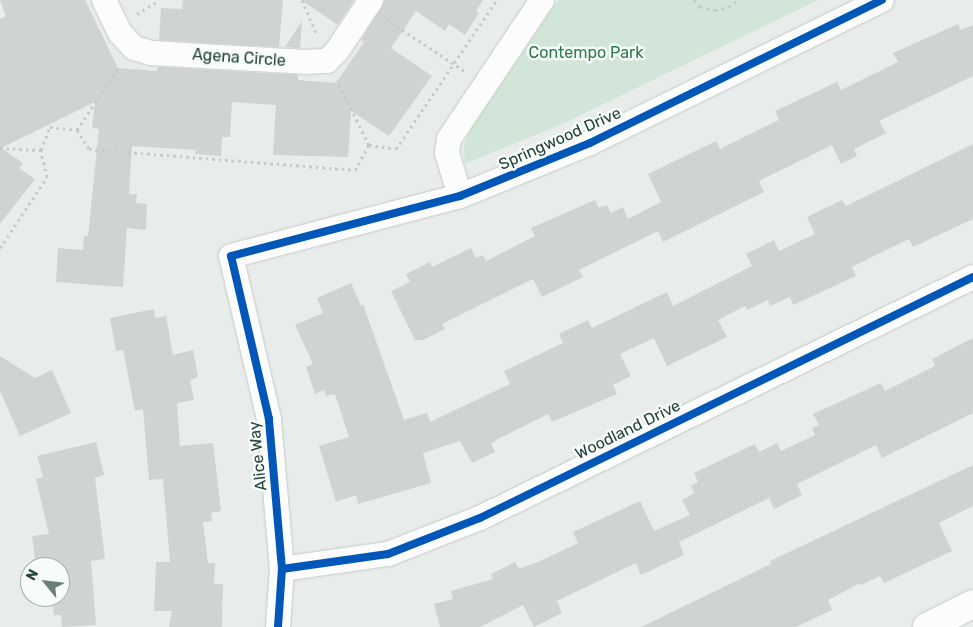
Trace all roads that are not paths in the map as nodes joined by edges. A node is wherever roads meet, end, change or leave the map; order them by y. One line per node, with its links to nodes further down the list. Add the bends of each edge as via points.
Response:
1 (104, 0): 4 (street, Agena Circle, via 120,33 132,46 151,53 304,62 327,61 338,52)
2 (542, 0): 5 (street, via 449,139 447,153)
3 (882, 0): 5 (street, Springwood Drive, via 590,143)
4 (369, 3)
5 (460, 196): 6 (street, Springwood Drive)
6 (231, 256): 8 (street, Alice Way, via 268,419)
7 (973, 278): 8 (street, Woodland Drive, via 480,518 388,554)
8 (282, 569): 10 (street, Alice Way)
9 (973, 604): 11 (street)
10 (278, 627)
11 (927, 627)

